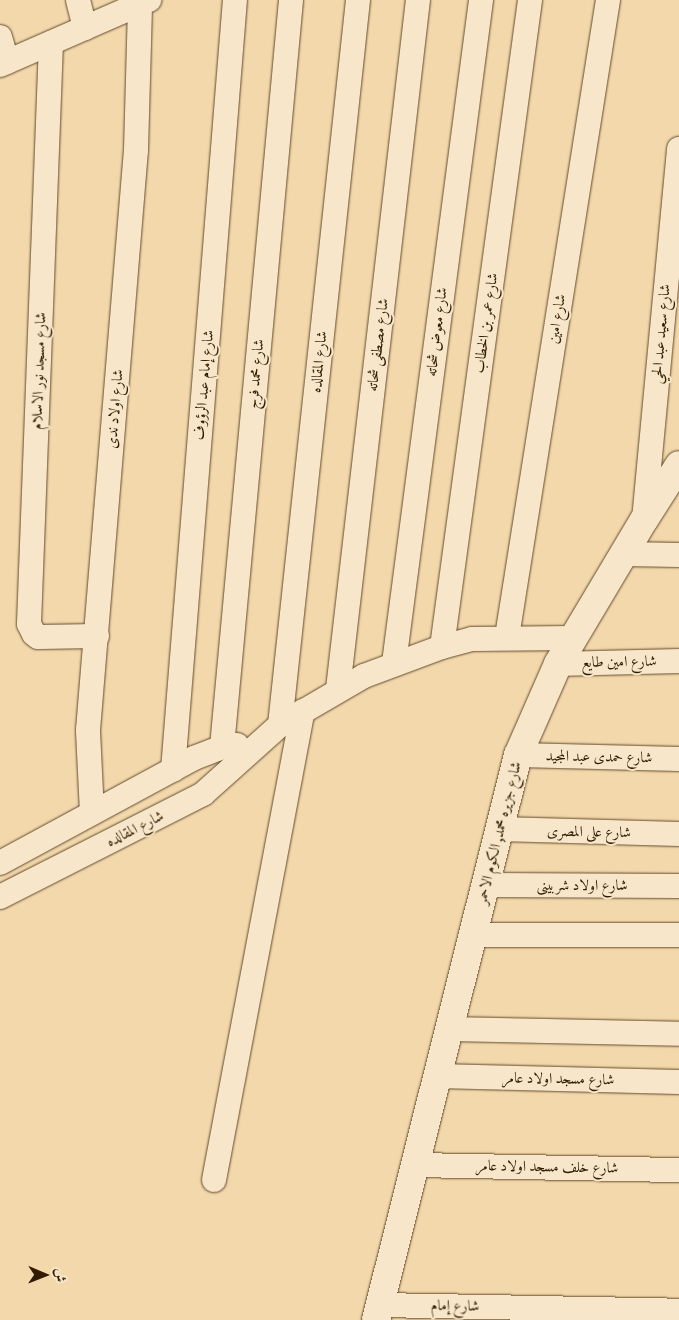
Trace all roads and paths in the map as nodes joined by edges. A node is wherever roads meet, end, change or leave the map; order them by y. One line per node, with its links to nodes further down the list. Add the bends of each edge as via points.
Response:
1 (78, 0): 10 (street)
2 (234, 0): 33 (street, شارع إمام عبد الرؤوف)
3 (291, 0): 30 (street, شارع محمد فرج)
4 (358, 0): 28 (street, شارع المقالده)
5 (418, 0): 26 (street, شارع مصطفى شحاته)
6 (481, 0): 24 (street, شارع معوض شحاته)
7 (530, 0): 22 (street, شارع عمر بن الخطاب)
8 (608, 0): 20 (street, شارع امين)
9 (145, 2): 10 (street); 19 (street, شارع اولاد ندى)
10 (85, 28): 12 (street)
11 (0, 37): 13 (street)
12 (51, 43): 13 (street); 19 (street, شارع مسجد نور الاسلام, via 29,624 38,637)
13 (3, 64)
14 (679, 149): 16 (street, شارع سعيد عبد الحي)
15 (679, 465): 16 (street, شارع جزيره محمد, الكوم الاحمر)
16 (644, 520): 18 (street, شارع جزيره محمد, الكوم الاحمر)
17 (675, 549): 18 (street)
18 (624, 554): 21 (street, شارع جزيره محمد, الكوم الاحمر)
19 (97, 636): 34 (street, شارع اولاد ندى, via 88,730)
20 (507, 637): 21 (street, شارع المقالده); 22 (street, شارع المقالده, via 472,639)
21 (574, 638): 25 (street, شارع جزيره محمد, الكوم الاحمر)
22 (442, 646): 24 (street, شارع المقالده)
23 (679, 661): 25 (street, شارع امين طايع)
24 (394, 663): 26 (street, شارع المقالده)
25 (558, 664): 31 (street, شارع جزيره محمد, الكوم الاحمر)
26 (338, 689): 27 (street, شارع المقالده)
27 (303, 711): 28 (street, شارع المقالده); 49 (street)
28 (280, 725): 29 (street, شارع المقالده)
29 (259, 744): 30 (street); 40 (street, شارع المقالده, via 203,794)
30 (222, 747): 33 (street)
31 (518, 755): 32 (street, شارع حمدى عبد المجيد); 35 (street, شارع جزيره محمد, الكوم الاحمر)
32 (679, 759)
33 (173, 770): 34 (street)
34 (92, 813): 37 (street)
35 (500, 829): 36 (street, شارع على المصرى); 38 (street, شارع جزيره محمد, الكوم الاحمر)
36 (679, 834)
37 (0, 863)
38 (486, 885): 39 (street, شارع اولاد شربينى); 41 (street, شارع جزيره محمد, الكوم الاحمر)
39 (679, 886)
40 (0, 897)
41 (473, 935): 42 (street); 43 (street, شارع جزيره محمد, الكوم الاحمر)
42 (679, 935)
43 (449, 1029): 44 (street); 45 (street, شارع جزيره محمد, الكوم الاحمر)
44 (679, 1034)
45 (437, 1076): 46 (street, شارع مسجد اولاد عامر); 47 (street, شارع جزيره محمد, الكوم الاحمر)
46 (679, 1082)
47 (415, 1165): 48 (street, شارع خلف مسجد اولاد عامر); 51 (street, شارع جزيره محمد, الكوم الاحمر)
48 (679, 1170)
49 (214, 1180)
50 (679, 1311): 51 (street, شارع إمام)
51 (378, 1312)

